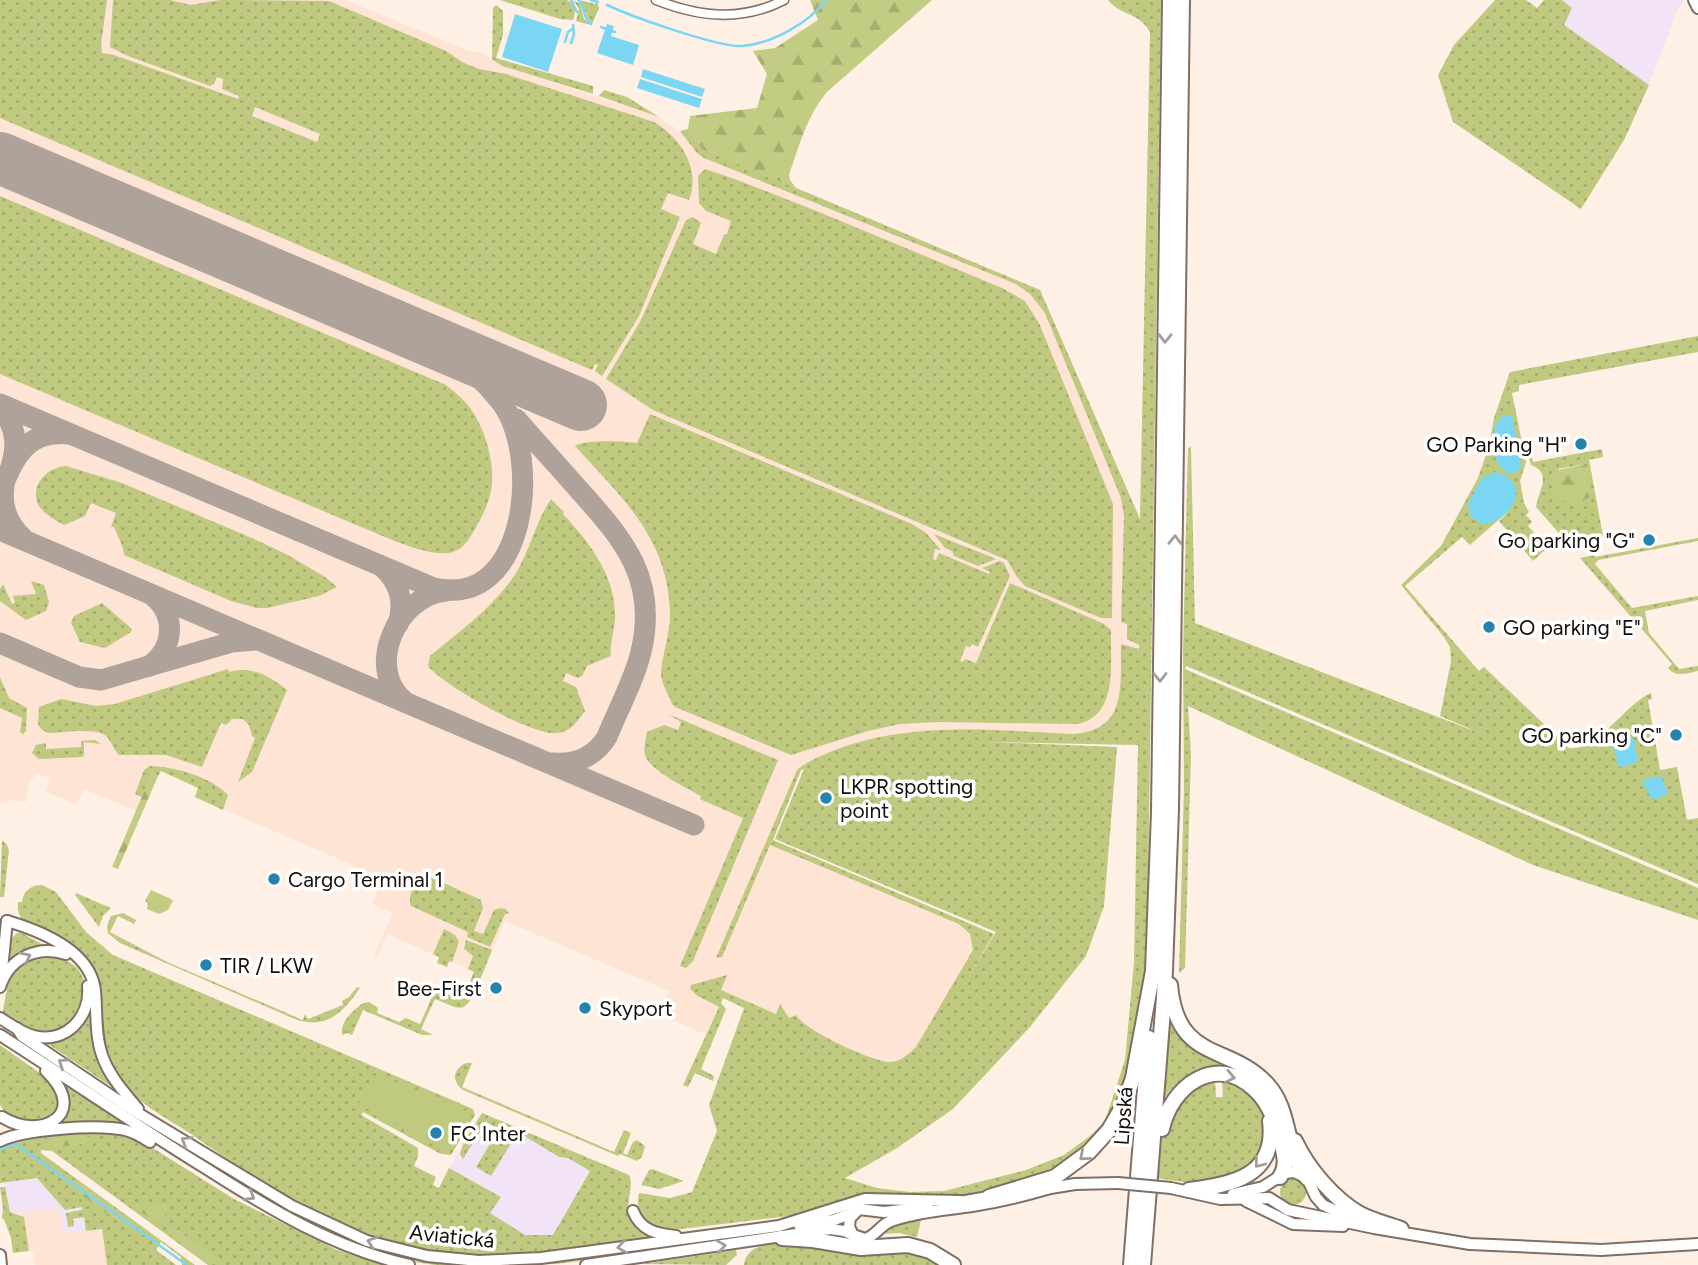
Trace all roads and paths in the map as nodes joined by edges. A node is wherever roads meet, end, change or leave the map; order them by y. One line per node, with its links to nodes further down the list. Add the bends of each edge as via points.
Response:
1 (656, 0): 2 (street, via 717,16 750,13)
2 (784, 0)
3 (1170, 0): 10 (highway, one-way to 10)
4 (1182, 0): 8 (highway, one-way to 4)
5 (1694, 0): 6 (main road)
6 (1698, 8)
7 (8, 921): 9 (main road); 11 (main road); 17 (main road, via 69,949 88,968 102,1056 114,1080)
8 (1167, 945): 19 (highway, via 1171,993 1185,1031 1203,1048 1260,1077 1275,1095); 21 (highway, Lipská)
9 (66, 954): 11 (main road, one-way to 9, via 8,971 28,954 47,950); 13 (main road, via 82,968 87,981 88,1002 79,1021 49,1037 35,1037)
10 (1153, 971): 28 (highway, one-way to 28, via 1133,1078 1109,1130 1055,1177); 50 (highway, Lipská)
11 (0, 986)
12 (0, 1017): 13 (main road, Aviatická)
13 (17, 1028): 17 (main road, Aviatická, one-way to 13, via 22,1036)
14 (0, 1035): 15 (main road, Aviatická)
15 (27, 1052): 18 (main road, via 60,1085 63,1110 48,1124 18,1125); 22 (main road, Aviatická)
16 (1264, 1100): 21 (highway, one-way to 16, via 1166,1114 1190,1083 1207,1076 1231,1076 1250,1084); 23 (highway, via 1284,1155); 27 (highway, one-way to 27, via 1271,1130 1261,1163 1234,1182)
17 (141, 1113): 40 (main road, Aviatická, one-way to 17, via 520,1260 468,1260 407,1252 320,1221)
18 (1, 1116): 20 (main road, via 5,1130)
19 (1286, 1122): 24 (highway, via 1295,1162); 37 (highway, via 1307,1162 1343,1201 1366,1217)
20 (0, 1141): 22 (main road, via 24,1134 121,1129)
21 (1151, 1175): 51 (highway, Lipská)
22 (222, 1179): 46 (main road, Aviatická, one-way to 46, via 325,1237)
23 (1278, 1179): 24 (main road, via 1294,1172); 27 (main road, via 1236,1194); 31 (main road, via 1273,1190)
24 (1309, 1183): 33 (main road, via 1310,1200 1297,1210); 37 (main road, via 1320,1202 1338,1212)
25 (1171, 1188): 26 (main road, bridge, via 1118,1183); 27 (main road); 29 (main road)
26 (1047, 1189): 28 (main road); 38 (main road, via 893,1220)
27 (1189, 1190)
28 (989, 1197): 30 (main road)
29 (1240, 1199): 31 (main road); 36 (main road, via 1298,1225)
30 (960, 1201): 32 (main road); 39 (main road, Aviatická, via 865,1199)
31 (1277, 1202): 33 (main road)
32 (871, 1210): 35 (main road); 38 (main road, via 878,1216)
33 (1288, 1210): 36 (main road)
34 (633, 1211): 40 (main road, via 651,1232)
35 (856, 1211): 39 (main road); 41 (main road, via 849,1222 851,1231)
36 (1374, 1228): 43 (main road)
37 (1401, 1229): 43 (main road)
38 (878, 1231): 41 (main road)
39 (781, 1232): 40 (main road, Aviatická); 41 (main road, Aviatická, via 830,1229); 47 (main road, Aviatická, one-way to 39); 48 (highway, via 861,1248 915,1246)
40 (689, 1238)
41 (861, 1238): 49 (highway, via 915,1240)
42 (1698, 1244): 43 (main road, via 1601,1250)
43 (1494, 1245)
44 (0, 1255): 45 (main road)
45 (1, 1265)
46 (409, 1265)
47 (586, 1265)
48 (953, 1265)
49 (960, 1265)
50 (1131, 1265)
51 (1143, 1265)

